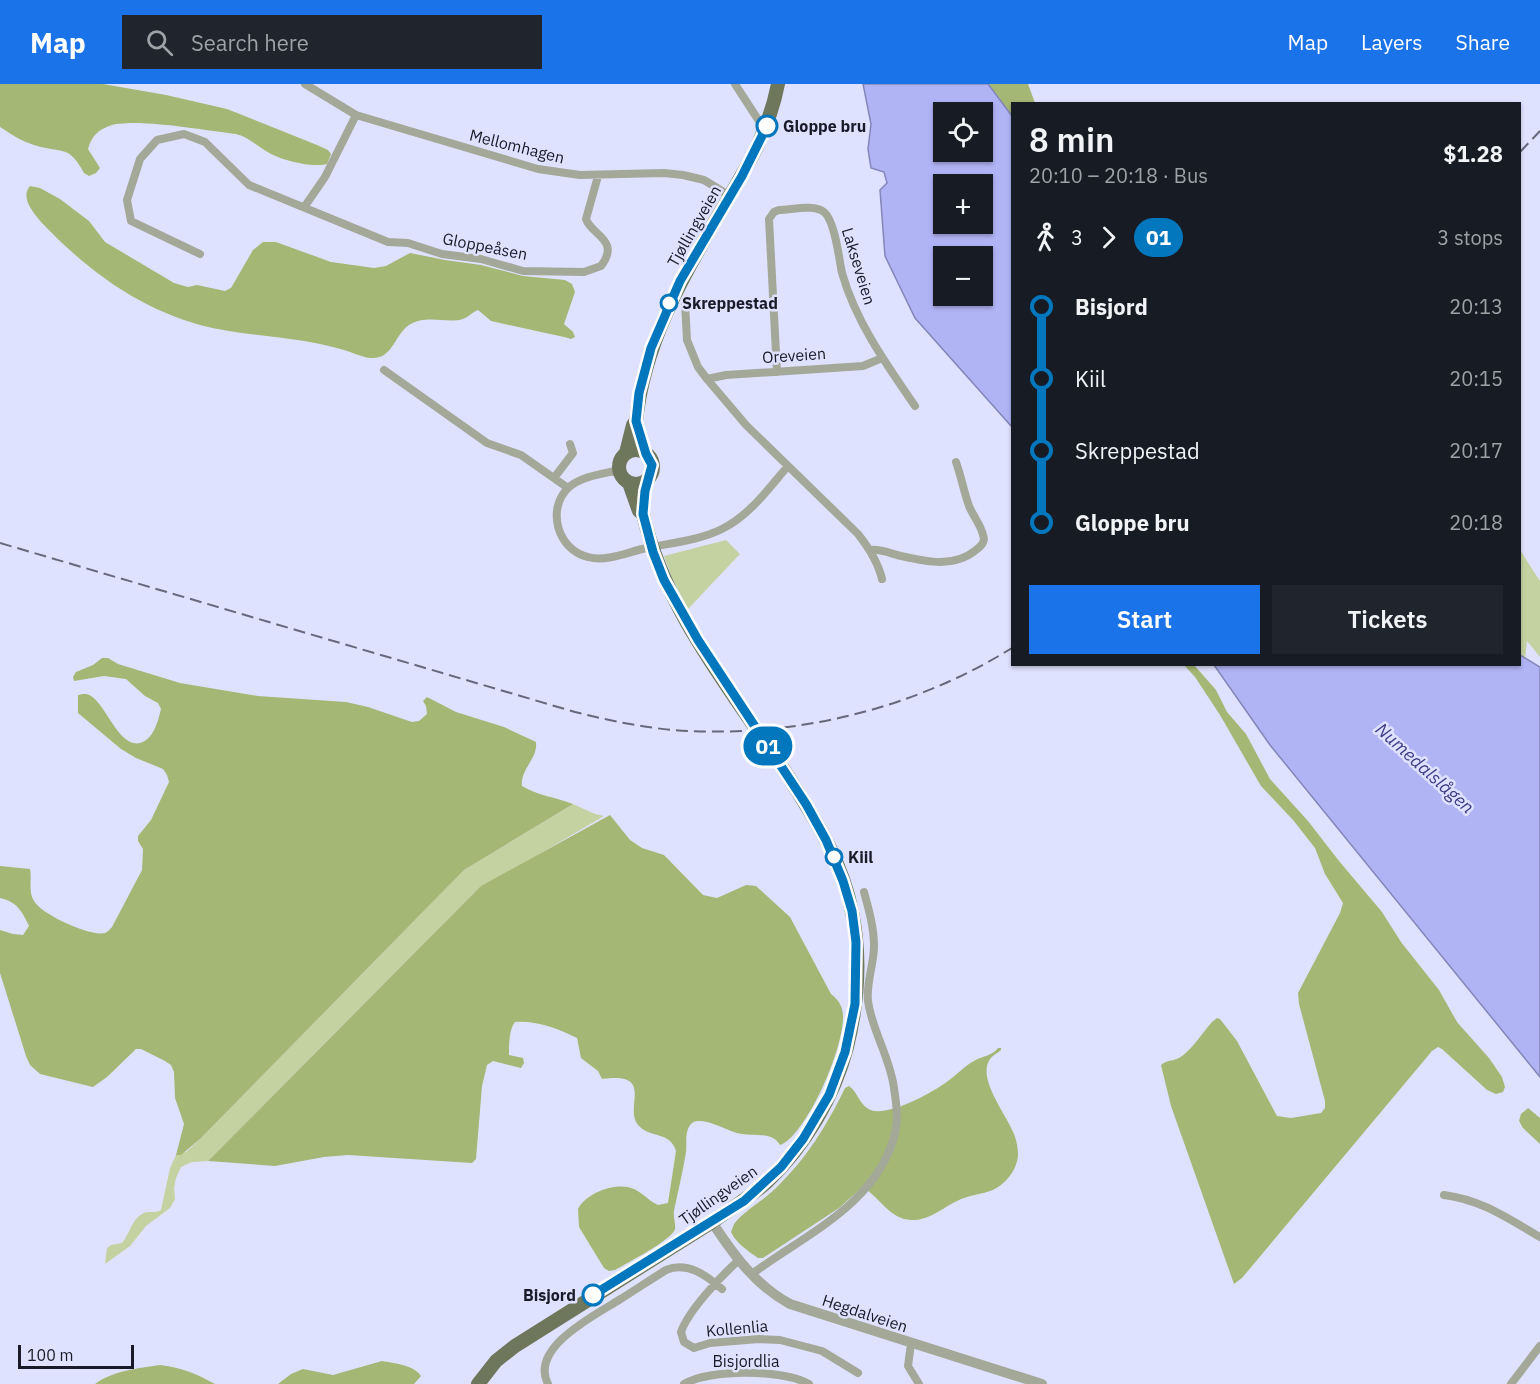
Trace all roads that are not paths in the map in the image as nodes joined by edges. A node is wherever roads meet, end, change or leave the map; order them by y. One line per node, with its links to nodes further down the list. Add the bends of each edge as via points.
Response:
1 (305, 84): 4 (street, Mellomhagen)
2 (735, 84): 5 (street)
3 (778, 84): 7 (main road, Tjøllingveien, via 764,135)
4 (356, 115): 6 (street, Mellomhagen, via 538,169); 8 (street, via 325,177)
5 (759, 121)
6 (598, 176): 7 (street, Mellomhagen, via 683,175 704,180); 8 (street, Gloppeåsen, via 586,219 604,239 607,249 601,266 584,273 523,271 408,243 388,242)
7 (730, 196): 16 (main road, Tjøllingveien, via 680,281 662,321 644,372)
8 (305, 206): 9 (street, Gloppeåsen, via 249,185 205,142 183,134 158,140 140,159 127,200 131,220)
9 (200, 254)
10 (685, 303): 14 (street, via 687,340)
11 (882, 358): 13 (street, Oreveien, via 863,366); 13 (street, Lakseveien, via 849,294 829,217 814,208 779,210 771,215 769,225); 15 (street, Lakseveien)
12 (384, 370): 23 (street, via 487,443 521,455)
13 (777, 372): 14 (street, Oreveien)
14 (707, 380): 21 (street)
15 (915, 406)
16 (636, 421): 18 (main road, Tjøllingveien); 19 (main road, Tjøllingveien)
17 (570, 444): 23 (street, via 573,453)
18 (626, 453): 19 (main road, via 636,450); 22 (main road)
19 (646, 454): 24 (main road, via 652,465)
20 (956, 462): 28 (street, via 983,535 982,546 967,557 946,562)
21 (788, 466): 26 (street, via 756,504 721,529 599,559 579,553 559,531 556,511); 28 (street)
22 (619, 470): 25 (main road); 26 (street)
23 (554, 478): 26 (street)
24 (648, 479): 25 (main road); 27 (main road)
25 (629, 483): 27 (main road)
26 (568, 488)
27 (643, 514): 32 (main road, Tjøllingveien, via 664,580 681,612 816,822 843,881 856,942 855,1004 845,1052 820,1113 767,1181)
28 (870, 550): 29 (street)
29 (882, 579)
30 (864, 892): 35 (street, via 874,947 867,998 890,1064 896,1132 878,1170 849,1206)
31 (1444, 1195): 33 (street, via 1480,1203)
32 (712, 1222): 34 (street, Hegdalveien); 40 (main road, Tjøllingveien, via 515,1346 496,1361)
33 (1540, 1237)
34 (739, 1260): 35 (street, Hegdalveien); 36 (street)
35 (752, 1274): 37 (street, Hegdalveien, via 764,1288 790,1304)
36 (719, 1286): 39 (street, Kollenlia, via 682,1328 682,1338 689,1346 780,1340 822,1352); 41 (street, via 682,1266 666,1270 562,1338 543,1367)
37 (911, 1344): 44 (street, via 908,1366); 45 (street, Hegdalveien)
38 (1540, 1346): 46 (street)
39 (858, 1373)
40 (478, 1384)
41 (548, 1384)
42 (684, 1384): 43 (street, Bisjordlia, via 705,1376 773,1373)
43 (809, 1384)
44 (919, 1384)
45 (1042, 1384)
46 (1511, 1384)

